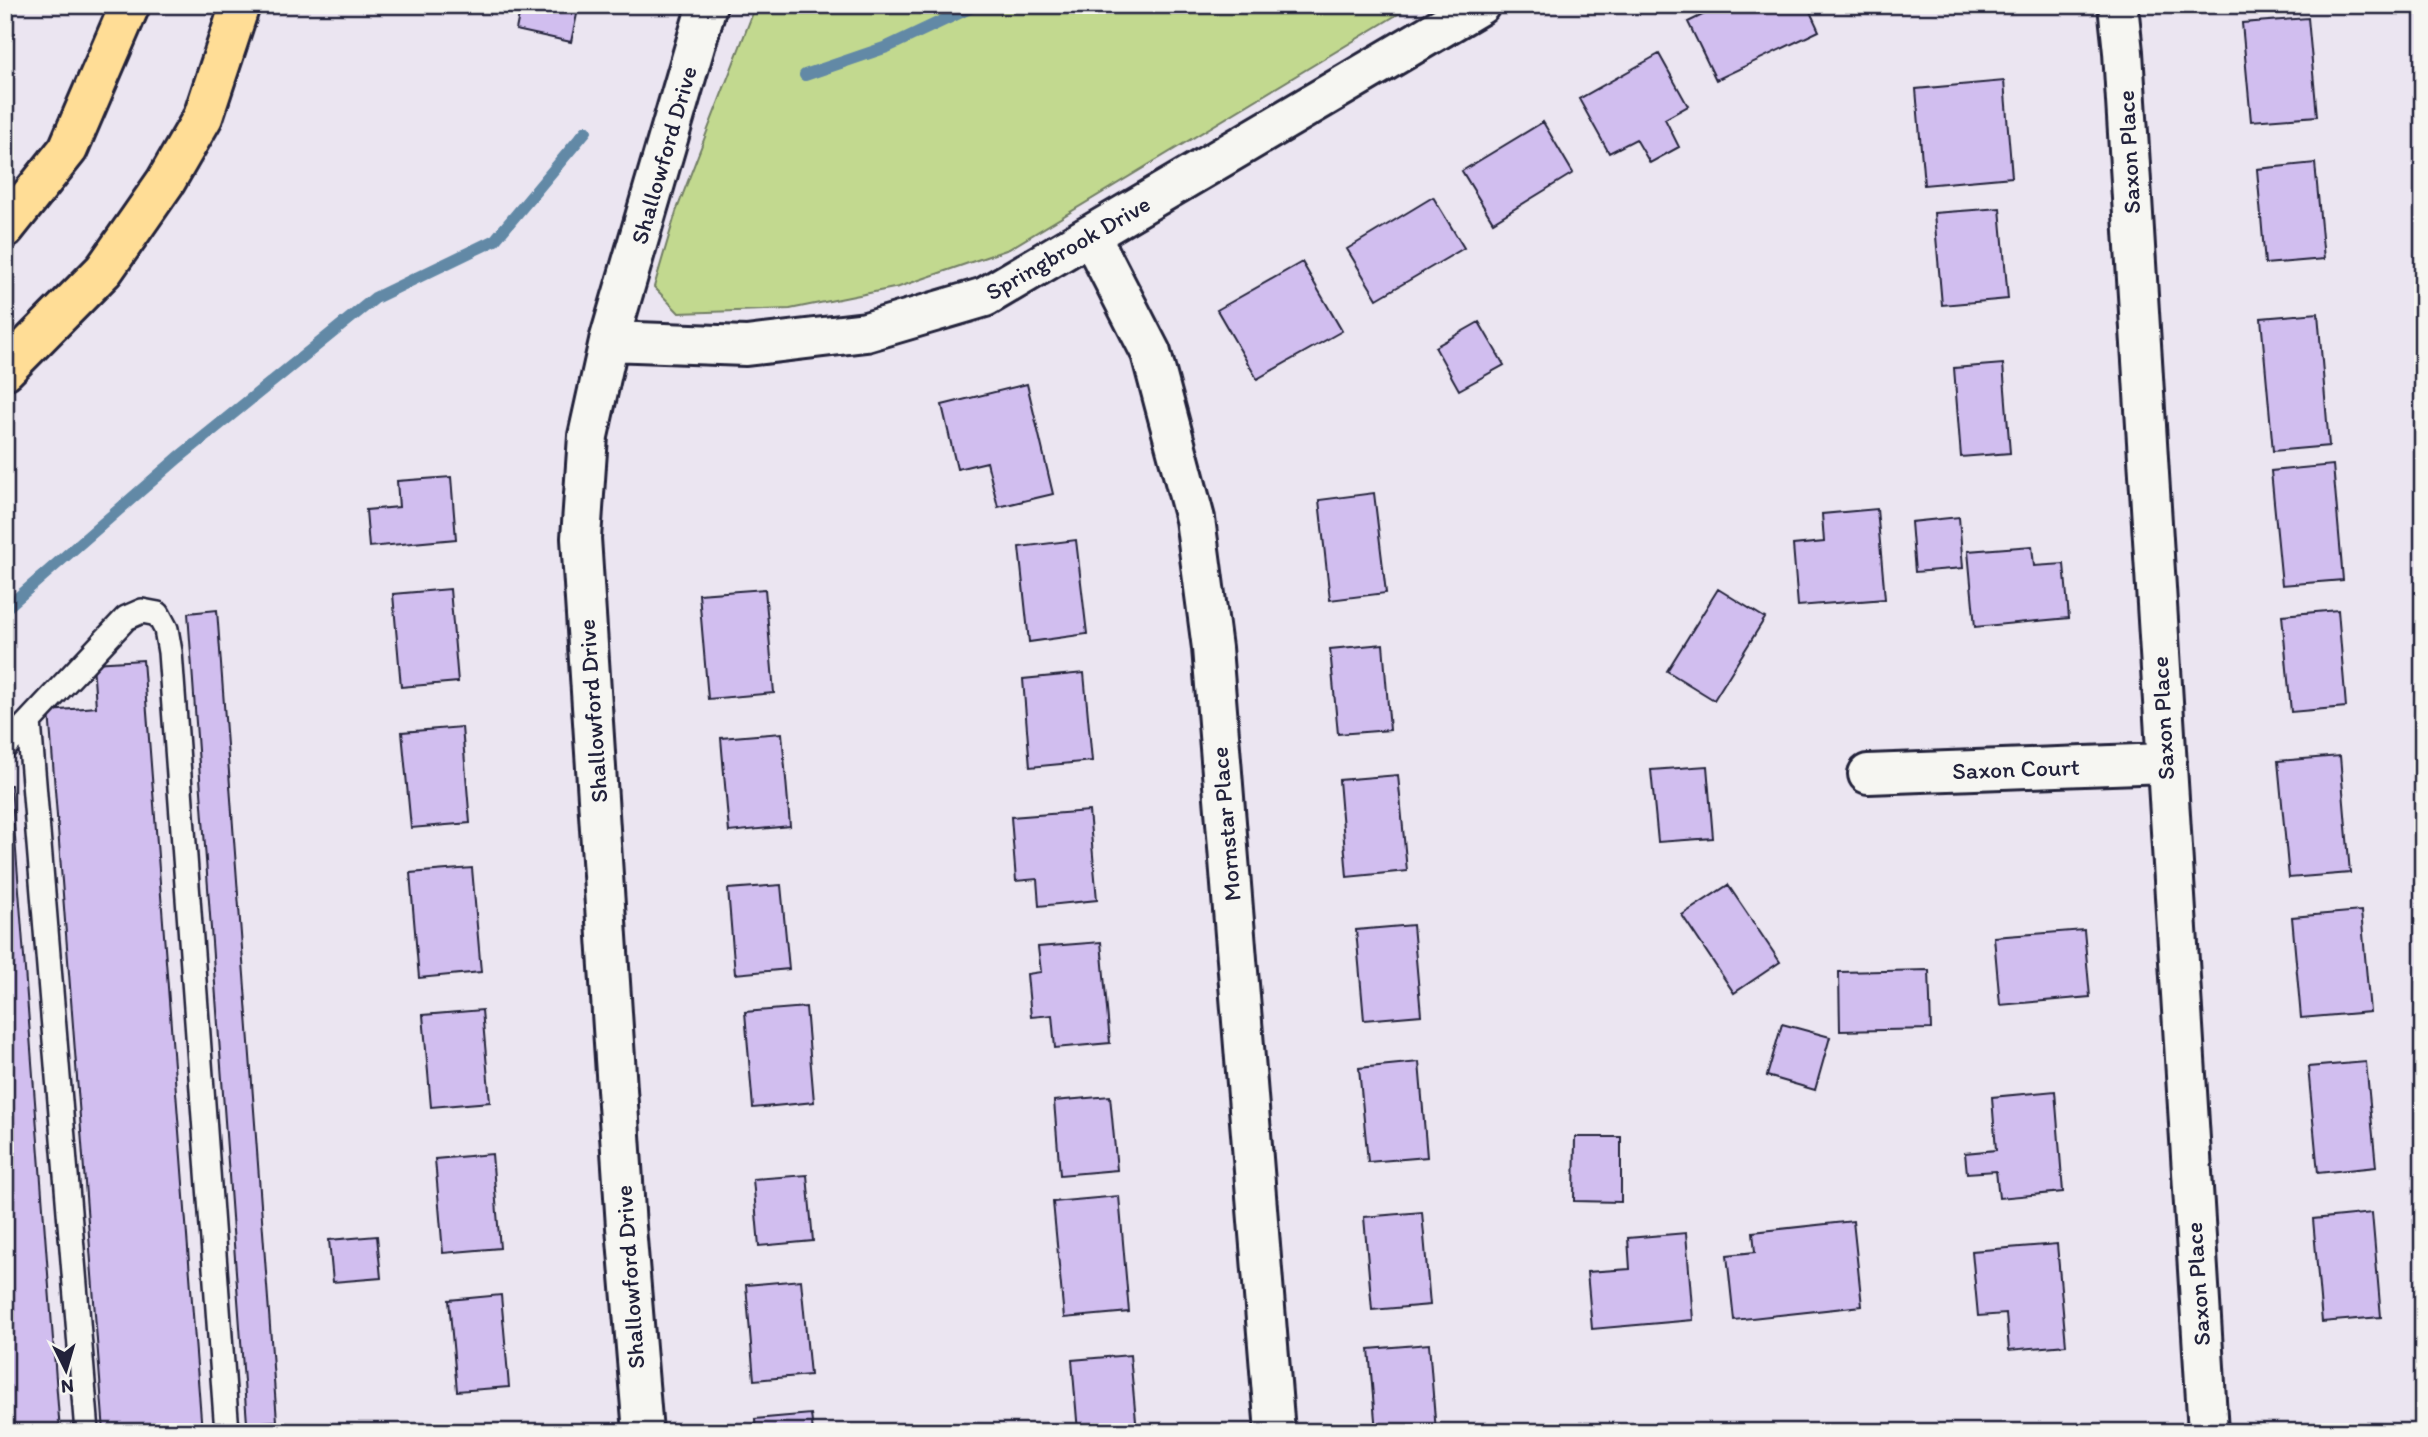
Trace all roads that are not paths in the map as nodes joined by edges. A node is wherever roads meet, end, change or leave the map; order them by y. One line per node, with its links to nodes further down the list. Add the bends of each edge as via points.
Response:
1 (130, 5): 6 (highway, via 68,149)
2 (240, 5): 9 (highway, via 203,117 166,181 104,271)
3 (707, 5): 8 (street, Shallowford Drive)
4 (1480, 5): 7 (street, Springbrook Drive)
5 (2118, 5): 12 (street, Saxon Place)
6 (5, 228)
7 (1091, 236): 8 (street, Springbrook Drive, via 985,297 866,332 746,346); 17 (street, Mornstar Place, via 1151,353 1195,519 1212,649)
8 (609, 341): 16 (street, Shallowford Drive, via 588,436 582,538)
9 (5, 370)
10 (29, 722): 11 (lane); 14 (lane); 15 (lane, via 126,618 142,611 158,614 170,652)
11 (5, 747)
12 (2165, 764): 13 (street, Saxon Court); 18 (street, Saxon Place)
13 (1868, 774)
14 (87, 1432)
15 (227, 1432)
16 (643, 1432)
17 (1275, 1432)
18 (2208, 1432)

